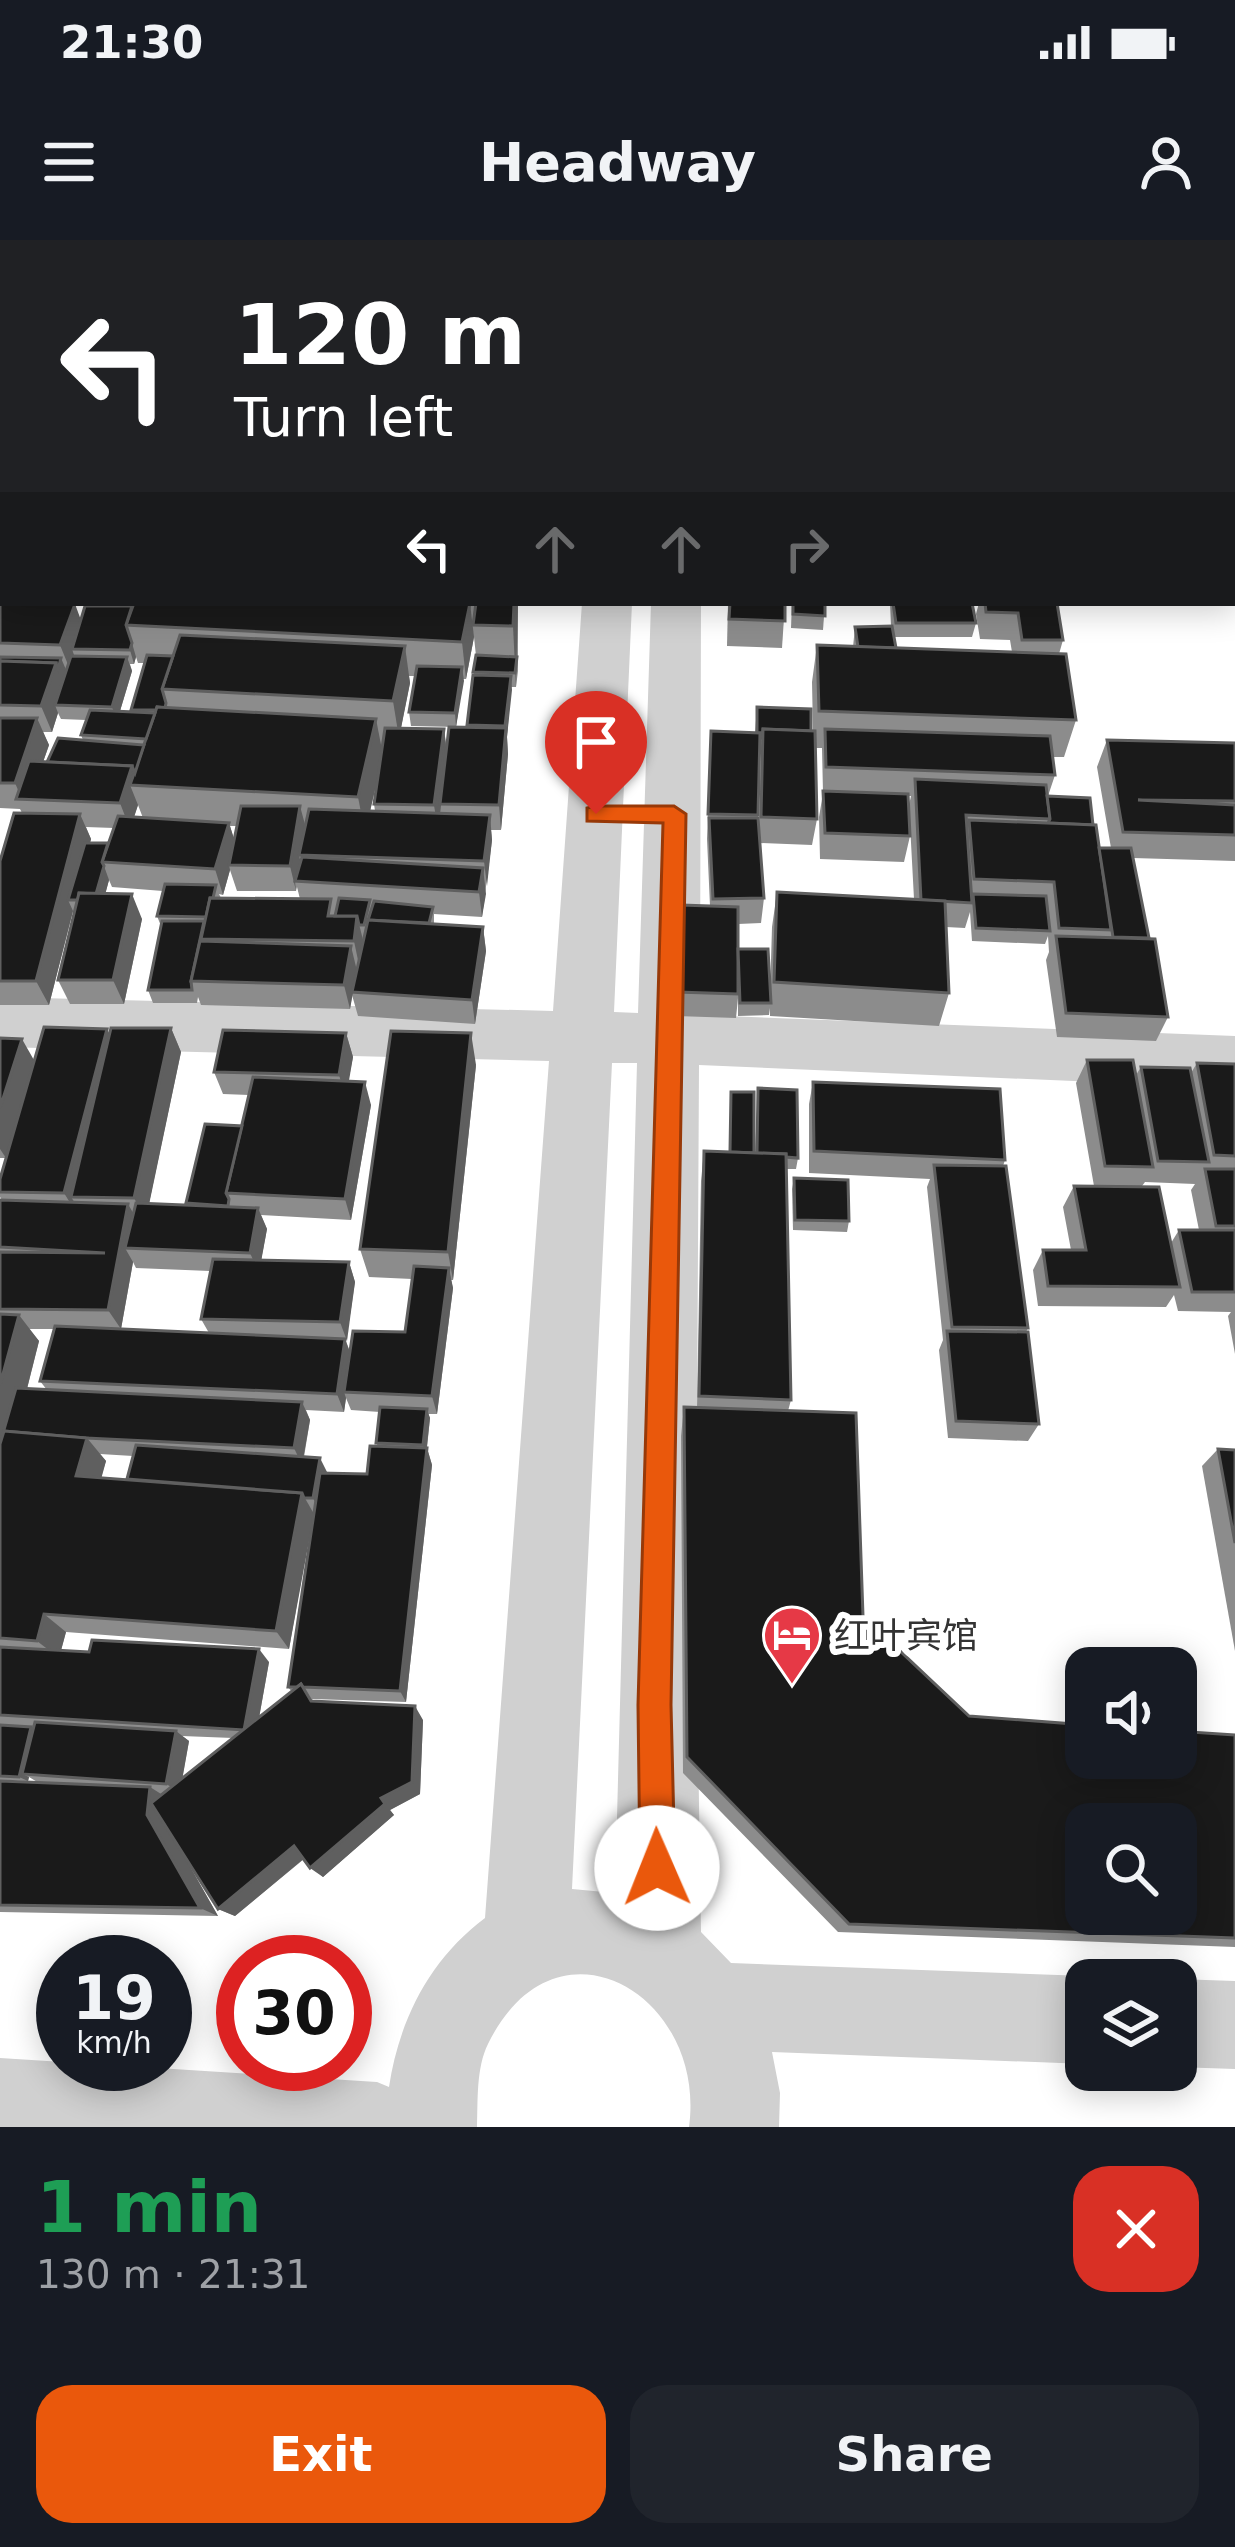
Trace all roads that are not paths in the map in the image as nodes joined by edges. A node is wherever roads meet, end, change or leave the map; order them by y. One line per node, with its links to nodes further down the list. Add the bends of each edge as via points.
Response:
1 (607, 606): 3 (street)
2 (676, 606): 4 (street)
3 (596, 814): 4 (street); 6 (street)
4 (674, 814): 7 (street)
5 (0, 1022): 6 (street)
6 (584, 1036): 7 (street); 9 (street)
7 (672, 1039): 8 (street); 10 (street, via 655,1705)
8 (1235, 1062)
9 (525, 1944): 10 (street, via 569,1930 614,1932); 16 (street, via 484,1974 453,2018 434,2071)
10 (685, 1978): 11 (street); 17 (street, via 731,2061)
11 (1065, 2018)
12 (1197, 2024): 13 (street)
13 (1235, 2025)
14 (0, 2103): 15 (street)
15 (377, 2127)
16 (432, 2127)
17 (734, 2127)

